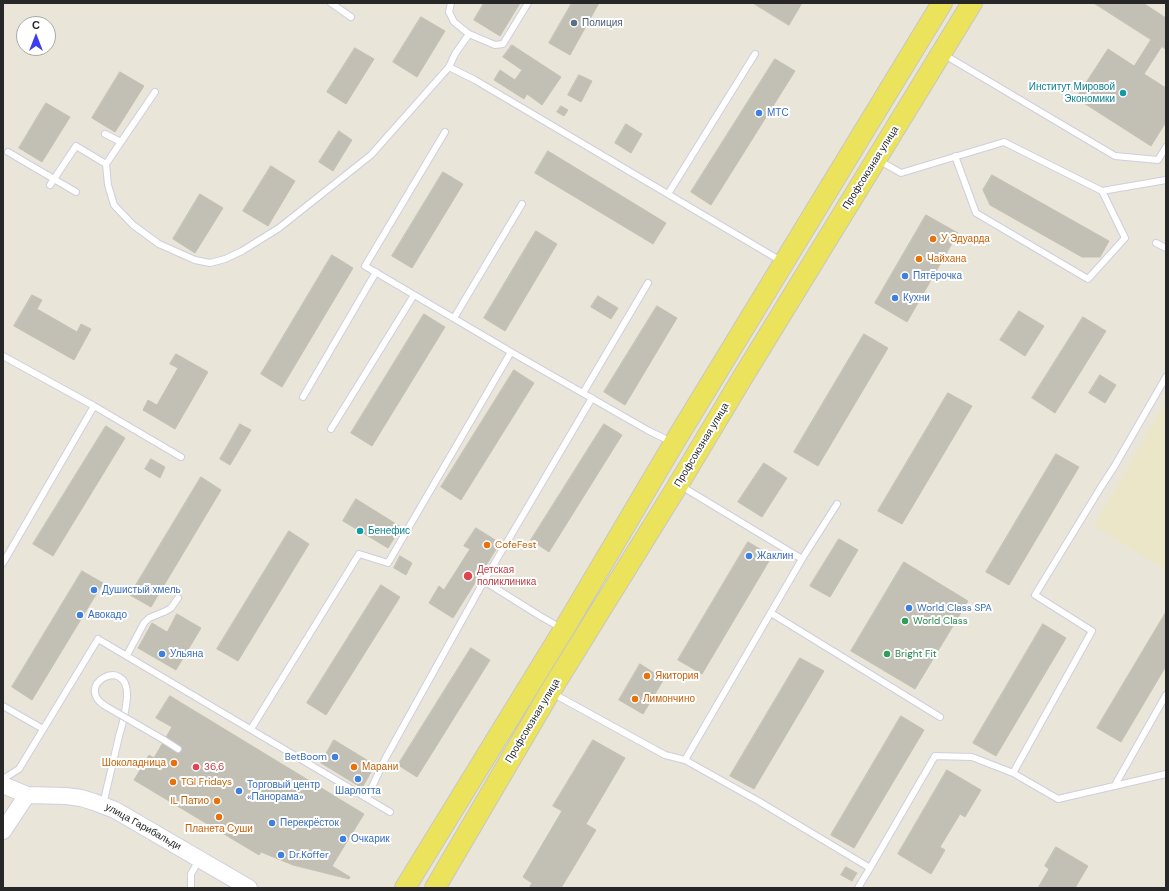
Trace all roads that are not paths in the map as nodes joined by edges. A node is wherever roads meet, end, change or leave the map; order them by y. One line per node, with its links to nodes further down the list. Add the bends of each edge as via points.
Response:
1 (331, 3): 6 (lane)
2 (451, 3): 7 (lane, via 449,12 454,22)
3 (528, 3): 7 (lane, via 503,44 495,45)
4 (942, 3): 29 (main road)
5 (972, 3): 8 (main road, Профсоюзная улица)
6 (351, 17)
7 (469, 34): 10 (lane)
8 (942, 53): 15 (lane, via 1115,156 1158,160); 18 (main road, Профсоюзная улица)
9 (756, 54): 25 (lane)
10 (449, 67): 19 (lane, via 371,155 279,228 225,259 210,263 195,260 159,244 133,225 114,206); 25 (lane)
11 (155, 92): 14 (lane)
12 (445, 132): 30 (lane, via 365,266)
13 (105, 134): 14 (lane)
14 (120, 142): 19 (lane)
15 (1166, 148)
16 (8, 152): 20 (lane)
17 (955, 156): 18 (lane, via 901,173); 23 (lane, via 1004,142); 23 (lane, via 976,213 1088,279 1125,238)
18 (877, 160): 44 (main road, Профсоюзная улица)
19 (106, 164): 20 (lane, via 76,146)
20 (54, 178): 22 (lane); 24 (lane)
21 (1166, 180): 23 (lane)
22 (50, 185)
23 (1102, 191)
24 (76, 192)
25 (668, 194): 29 (lane)
26 (522, 204): 33 (lane)
27 (1156, 243): 28 (lane)
28 (1166, 248)
29 (784, 262): 42 (main road)
30 (376, 272): 32 (lane); 38 (lane)
31 (648, 283): 37 (lane)
32 (414, 295): 33 (lane); 41 (lane)
33 (454, 318): 34 (lane)
34 (511, 352): 37 (lane); 57 (lane, via 388,563 359,554)
35 (3, 356): 40 (lane)
36 (1166, 377): 61 (lane, via 1114,468 1035,595 1092,631)
37 (583, 393): 39 (lane)
38 (303, 397)
39 (592, 398): 42 (lane); 48 (lane)
40 (94, 406): 43 (lane); 47 (lane)
41 (331, 429)
42 (674, 443): 51 (main road)
43 (181, 457)
44 (678, 485): 46 (lane); 53 (main road, Профсоюзная улица)
45 (837, 504): 46 (lane)
46 (802, 559): 50 (lane)
47 (3, 564)
48 (484, 581): 51 (lane); 67 (lane, via 385,759)
49 (178, 598): 52 (lane, via 171,608 144,623)
50 (771, 612): 56 (lane); 60 (lane)
51 (564, 629): 75 (main road)
52 (127, 655): 57 (lane); 58 (lane, via 98,639)
53 (550, 692): 60 (lane, via 665,755); 76 (main road, Профсоюзная улица)
54 (1166, 695): 65 (lane)
55 (3, 706): 58 (lane)
56 (940, 717)
57 (251, 729): 67 (lane)
58 (43, 730): 63 (lane, via 19,769)
59 (178, 748): 68 (lane, bridge, via 102,704 95,691 100,680 111,675 120,678 124,681 127,691 125,715 108,778)
60 (685, 760): 72 (lane)
61 (1013, 773): 65 (lane, via 1058,799); 72 (lane, via 972,757 935,756)
62 (1166, 774): 65 (lane)
63 (3, 779)
64 (3, 785): 66 (street, улица Гарибальди)
65 (1115, 785)
66 (28, 795): 68 (street, улица Гарибальди, via 66,796); 70 (street)
67 (367, 798): 69 (lane)
68 (103, 805): 71 (street, улица Гарибальди)
69 (390, 812)
70 (3, 831)
71 (200, 859): 73 (lane, via 191,874); 74 (street, улица Гарибальди)
72 (870, 868): 77 (lane)
73 (191, 888)
74 (249, 888)
75 (405, 888)
76 (435, 888)
77 (858, 888)

